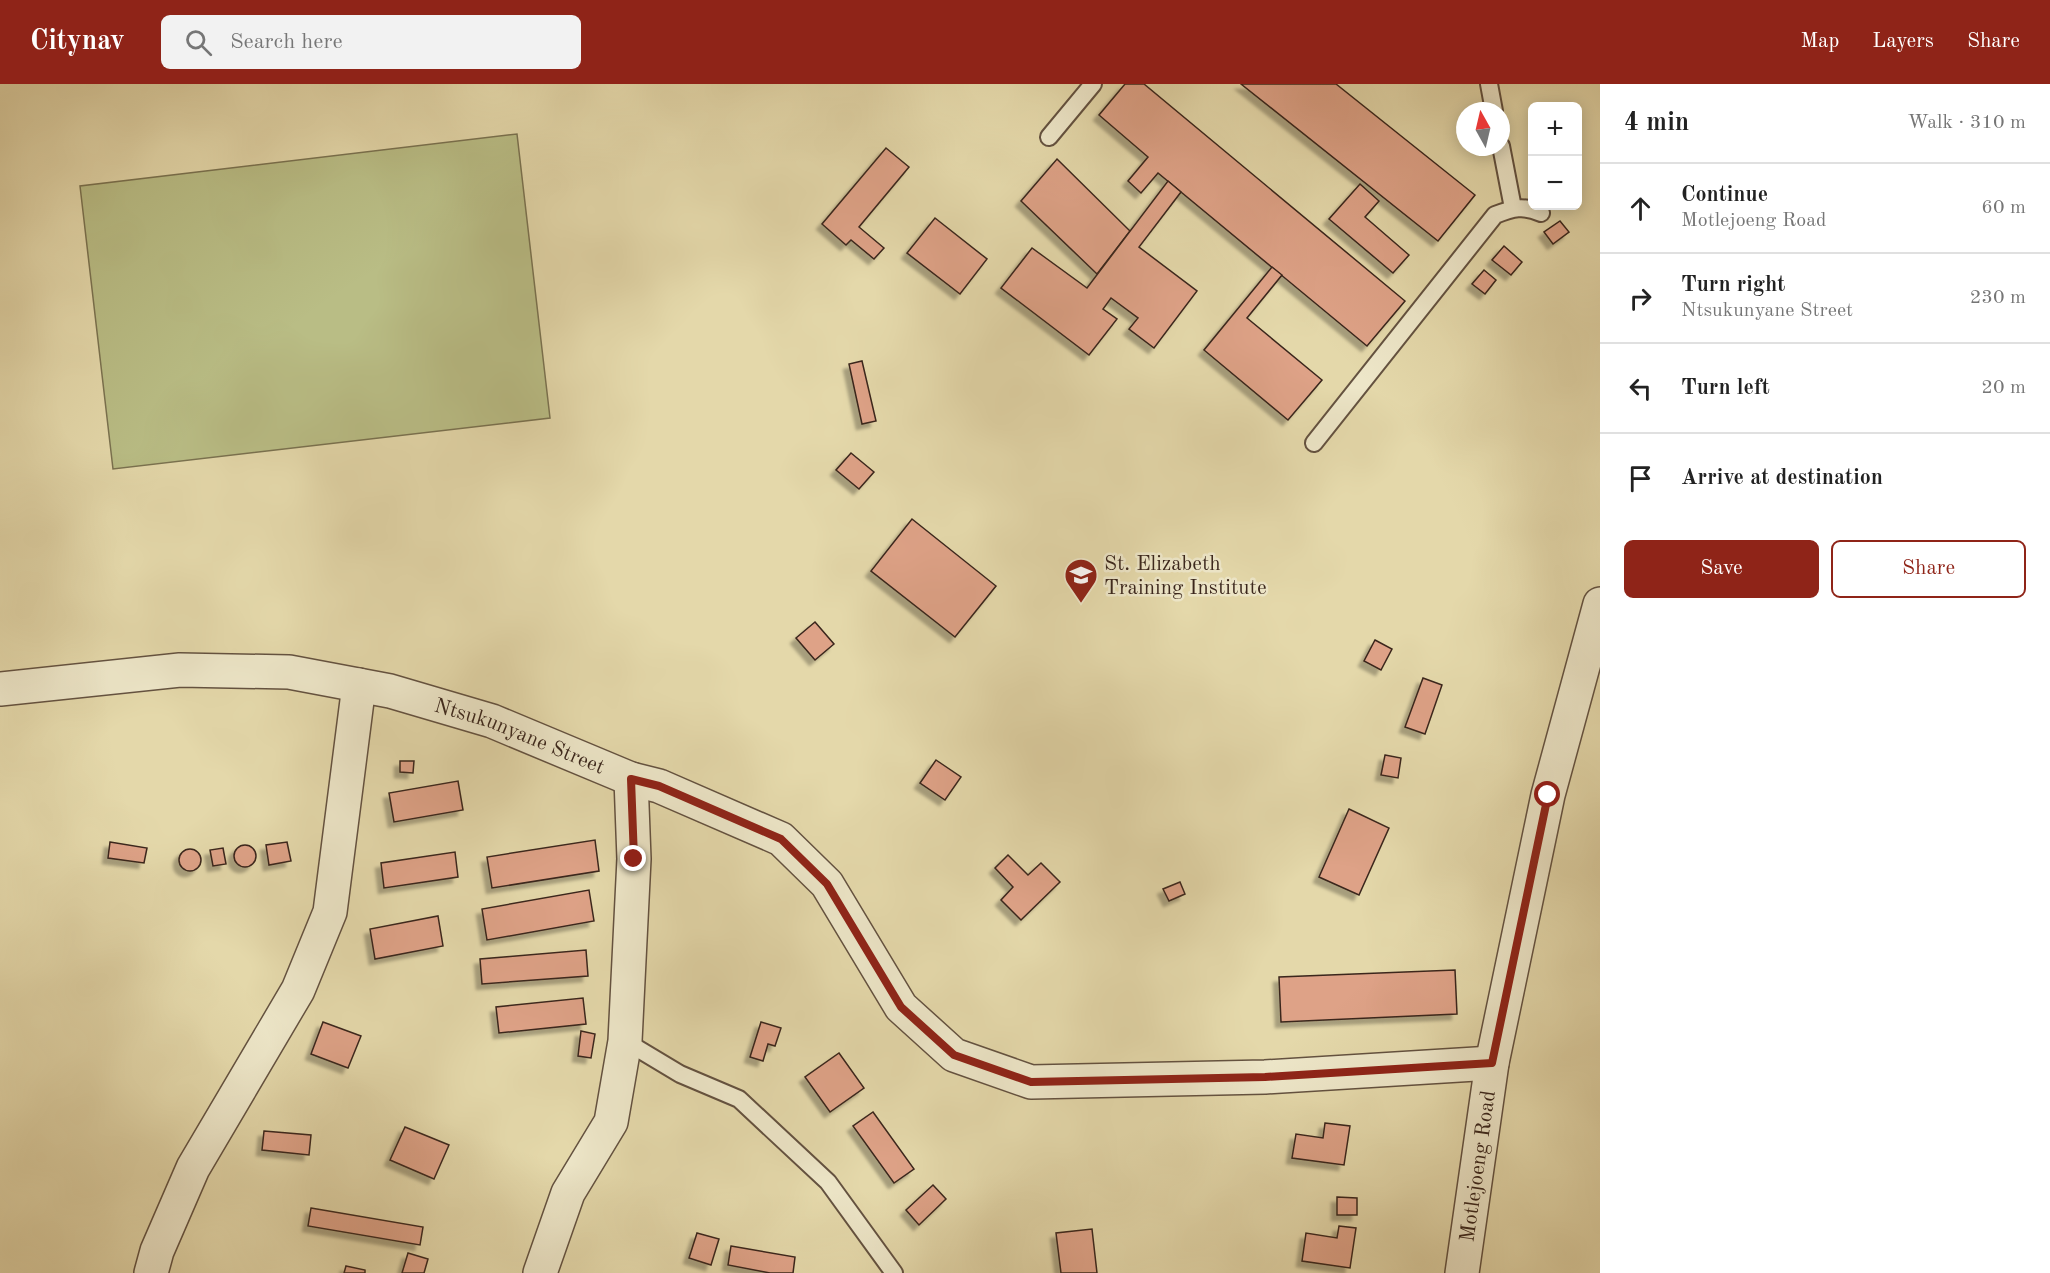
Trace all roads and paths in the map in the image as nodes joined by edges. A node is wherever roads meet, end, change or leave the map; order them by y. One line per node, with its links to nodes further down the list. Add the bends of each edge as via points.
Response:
1 (1093, 84): 4 (lane)
2 (1489, 84): 3 (lane)
3 (1492, 102)
4 (1049, 137)
5 (1503, 156): 6 (lane)
6 (1513, 208): 7 (lane, via 1526,207); 8 (lane, via 1495,215)
7 (1541, 213)
8 (1314, 443)
9 (1600, 604): 14 (street, Motlejoeng Road, via 1548,795)
10 (359, 685): 11 (street, Ntsukunyane Street, via 289,672 180,670); 12 (street, Ntsukunyane Street, via 492,721); 15 (street, via 330,912 298,990 193,1168 157,1251)
11 (0, 689)
12 (631, 779): 13 (street, via 634,859); 14 (street, Ntsukunyane Street, via 659,786 781,839 827,884 901,1007 954,1055 1031,1082 1265,1077)
13 (625, 1041): 16 (street, via 611,1122 568,1193); 17 (lane, via 681,1074 740,1099 828,1182)
14 (1492, 1063): 18 (street, Motlejoeng Road)
15 (152, 1273)
16 (540, 1273)
17 (894, 1273)
18 (1462, 1273)

